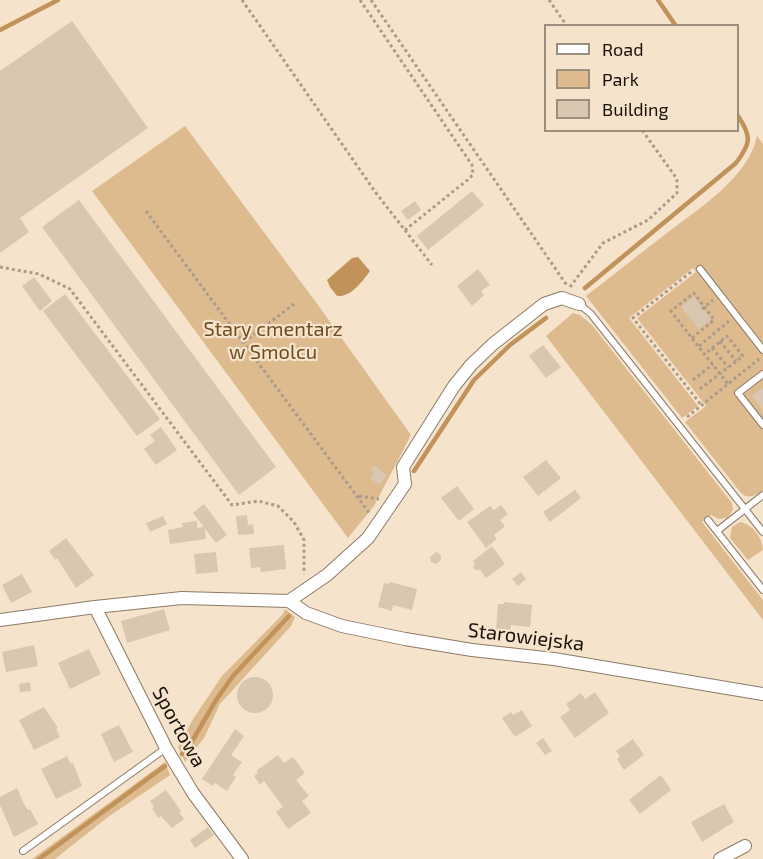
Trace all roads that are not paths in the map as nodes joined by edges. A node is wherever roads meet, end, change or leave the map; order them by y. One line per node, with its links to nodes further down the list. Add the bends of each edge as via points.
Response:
1 (697, 271): 3 (lane)
2 (579, 304): 7 (lane, via 591,314); 12 (street, via 562,298 544,304 471,365 403,467 405,484 368,538)
3 (763, 350)
4 (763, 374): 5 (lane, via 738,393)
5 (763, 425)
6 (763, 495): 7 (lane)
7 (745, 509): 9 (lane); 10 (lane)
8 (708, 520): 9 (lane)
9 (717, 531): 11 (lane)
10 (763, 532)
11 (763, 590)
12 (289, 601): 13 (street, Starowiejska, via 182,598); 15 (street, Starowiejska, via 306,613 342,626 405,639)
13 (95, 607): 14 (street, Starowiejska); 16 (street, Sportowa)
14 (0, 620)
15 (763, 694)
16 (166, 748): 18 (lane); 19 (street, Sportowa)
17 (745, 846): 20 (street)
18 (23, 851)
19 (242, 859)
20 (720, 859)

